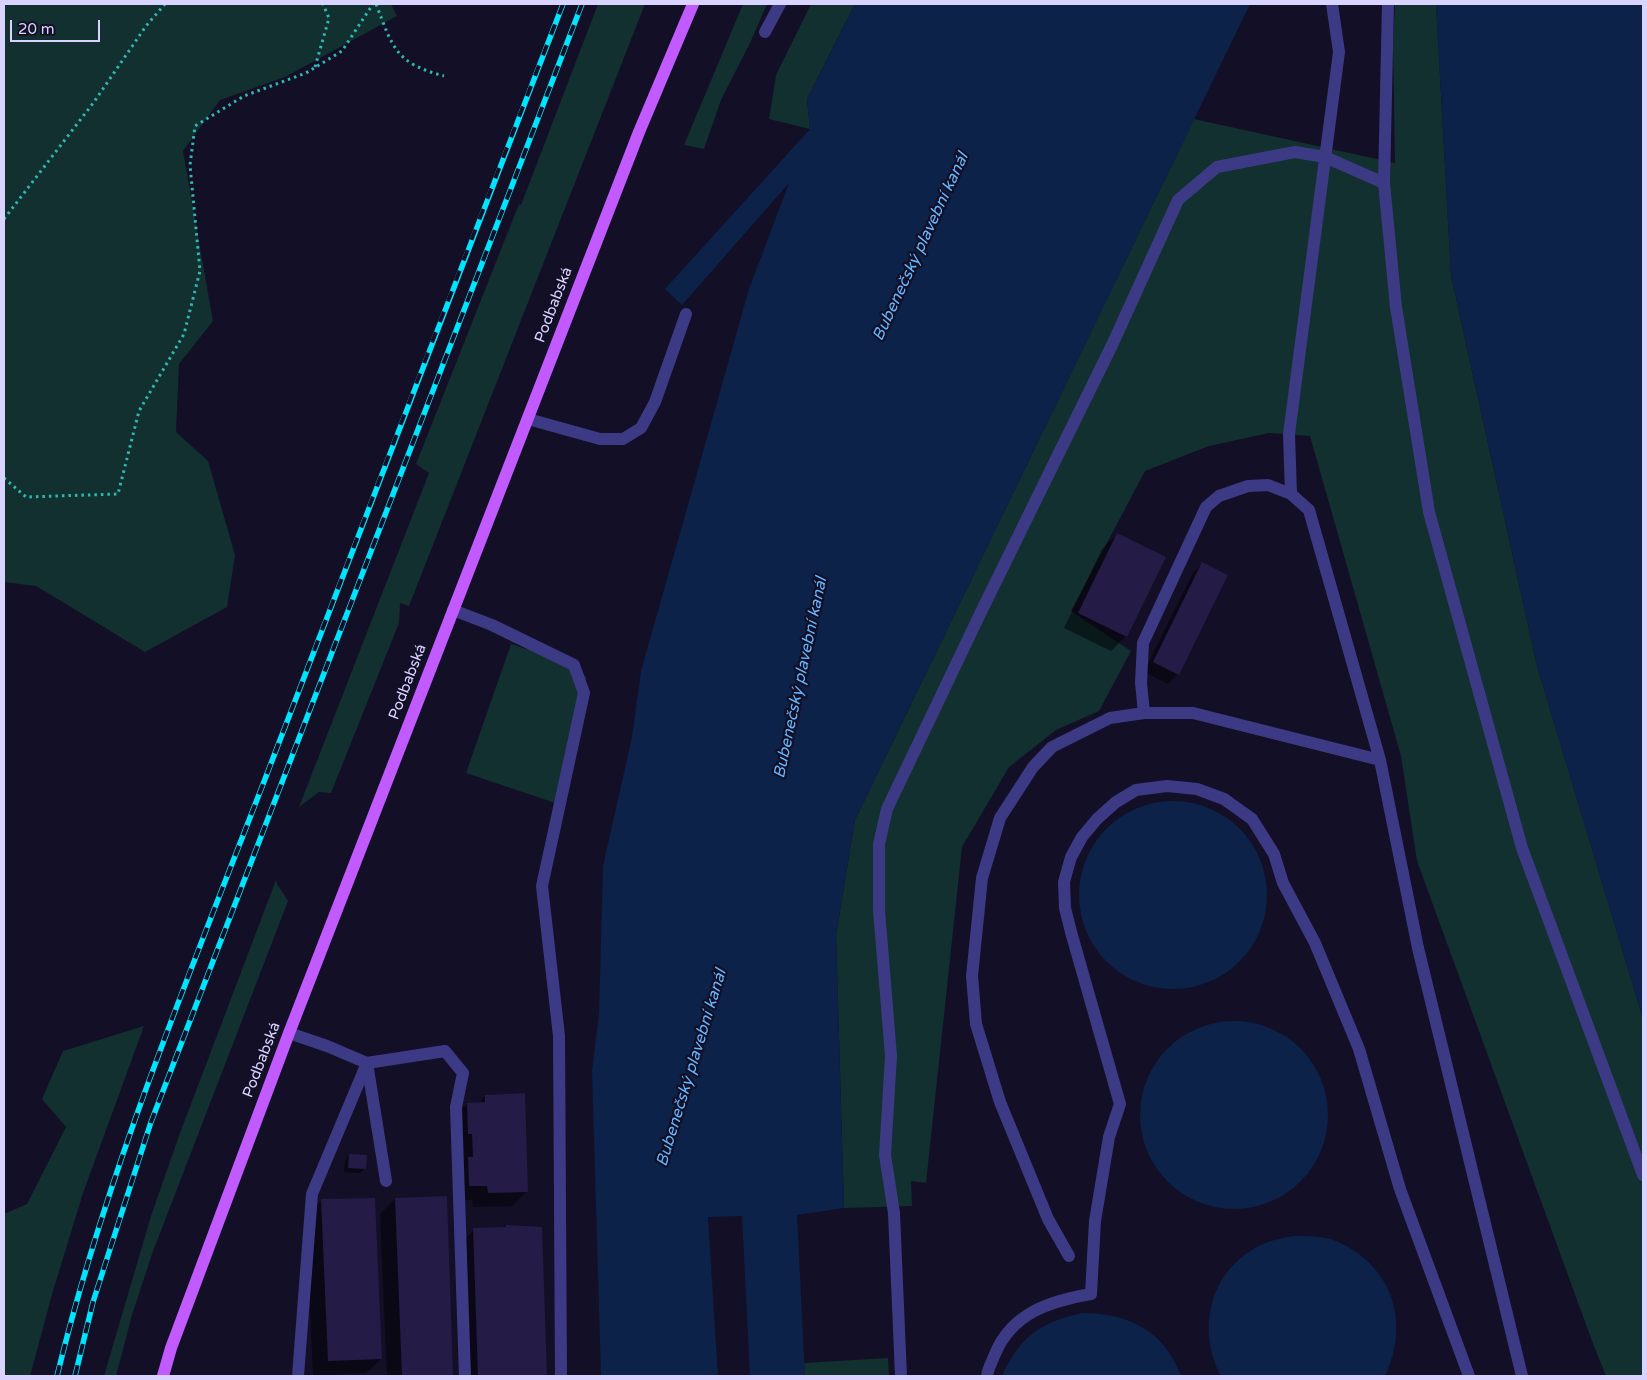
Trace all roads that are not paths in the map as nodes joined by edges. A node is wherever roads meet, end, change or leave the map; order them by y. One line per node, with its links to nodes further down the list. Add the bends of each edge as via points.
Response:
1 (693, 4): 9 (main road, Podbabská, via 638,132)
2 (780, 4): 5 (lane)
3 (1332, 4): 6 (lane, via 1339,52)
4 (1388, 4): 7 (lane)
5 (764, 32)
6 (1325, 157): 7 (lane); 10 (lane, via 1289,434); 23 (lane, via 1294,152 1217,167 1178,200 887,810 879,844 879,910 891,1056 885,1155 894,1213)
7 (1384, 183): 16 (lane, via 1396,307 1429,512 1522,848)
8 (686, 314): 9 (lane, via 655,402 641,428 623,439 600,439)
9 (528, 419): 11 (main road, Podbabská)
10 (1291, 494): 12 (lane, via 1268,485 1248,486 1219,496 1206,507 1143,643 1141,682); 13 (lane, via 1309,510)
11 (453, 610): 14 (main road, Podbabská); 22 (lane, via 574,664 584,693 542,886 559,1036)
12 (1144, 713): 13 (lane, via 1193,713); 18 (lane, via 1110,718 1052,747 1033,767 1000,818 982,878 972,976 976,1024 1000,1102 1048,1219)
13 (1380, 760): 26 (lane, via 1420,958)
14 (289, 1033): 15 (lane); 19 (main road, Podbabská, via 170,1348)
15 (366, 1063): 17 (lane); 20 (lane, via 312,1194); 21 (lane, via 445,1051 463,1073 456,1107)
16 (1643, 1174)
17 (386, 1181)
18 (1069, 1256)
19 (163, 1376)
20 (298, 1376)
21 (465, 1376)
22 (561, 1376)
23 (901, 1376)
24 (987, 1376): 25 (lane, via 1001,1340 1015,1324 1063,1299 1091,1294 1095,1221 1109,1137 1120,1104 1071,932 1065,908 1064,882 1071,857 1097,819 1136,790 1167,786 1197,788 1224,799 1252,819 1274,854 1283,883 1315,942 1359,1049 1400,1189)
25 (1469, 1376)
26 (1522, 1376)

